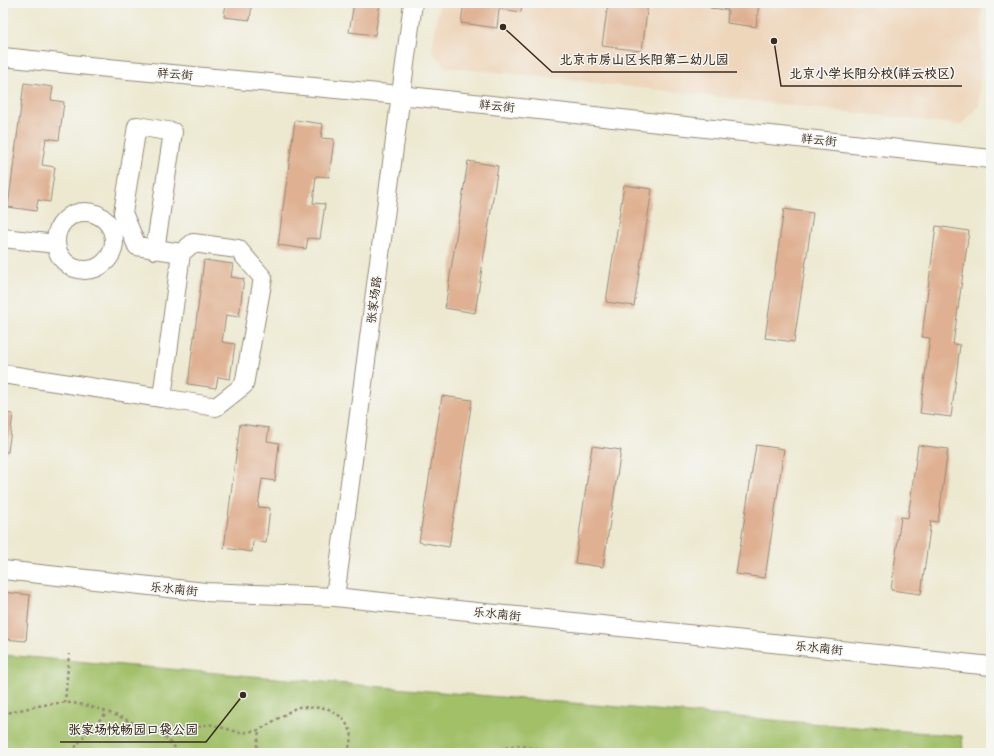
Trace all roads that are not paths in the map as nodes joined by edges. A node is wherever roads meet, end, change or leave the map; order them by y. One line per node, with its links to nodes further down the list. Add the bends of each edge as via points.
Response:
1 (413, 3): 3 (street, 张家场路)
2 (3, 57): 3 (street, 祥云街)
3 (400, 95): 4 (street, 祥云街); 14 (street, 张家场路)
4 (991, 159)
5 (131, 232): 7 (street); 9 (street, via 137,246); 9 (street, via 123,213 137,126 173,132)
6 (3, 238): 8 (street)
7 (114, 239): 8 (street, via 109,258 102,266 82,271 64,262 58,254); 8 (street, via 107,221 95,214 82,212 73,214 60,226)
8 (56, 244)
9 (155, 250): 10 (street)
10 (181, 253): 12 (street); 12 (street, via 193,243 238,250 263,278 244,385 216,406)
11 (3, 374): 12 (street)
12 (162, 398)
13 (3, 570): 14 (street, 乐水南街, via 205,592)
14 (335, 597): 15 (street, 乐水南街)
15 (991, 666)

